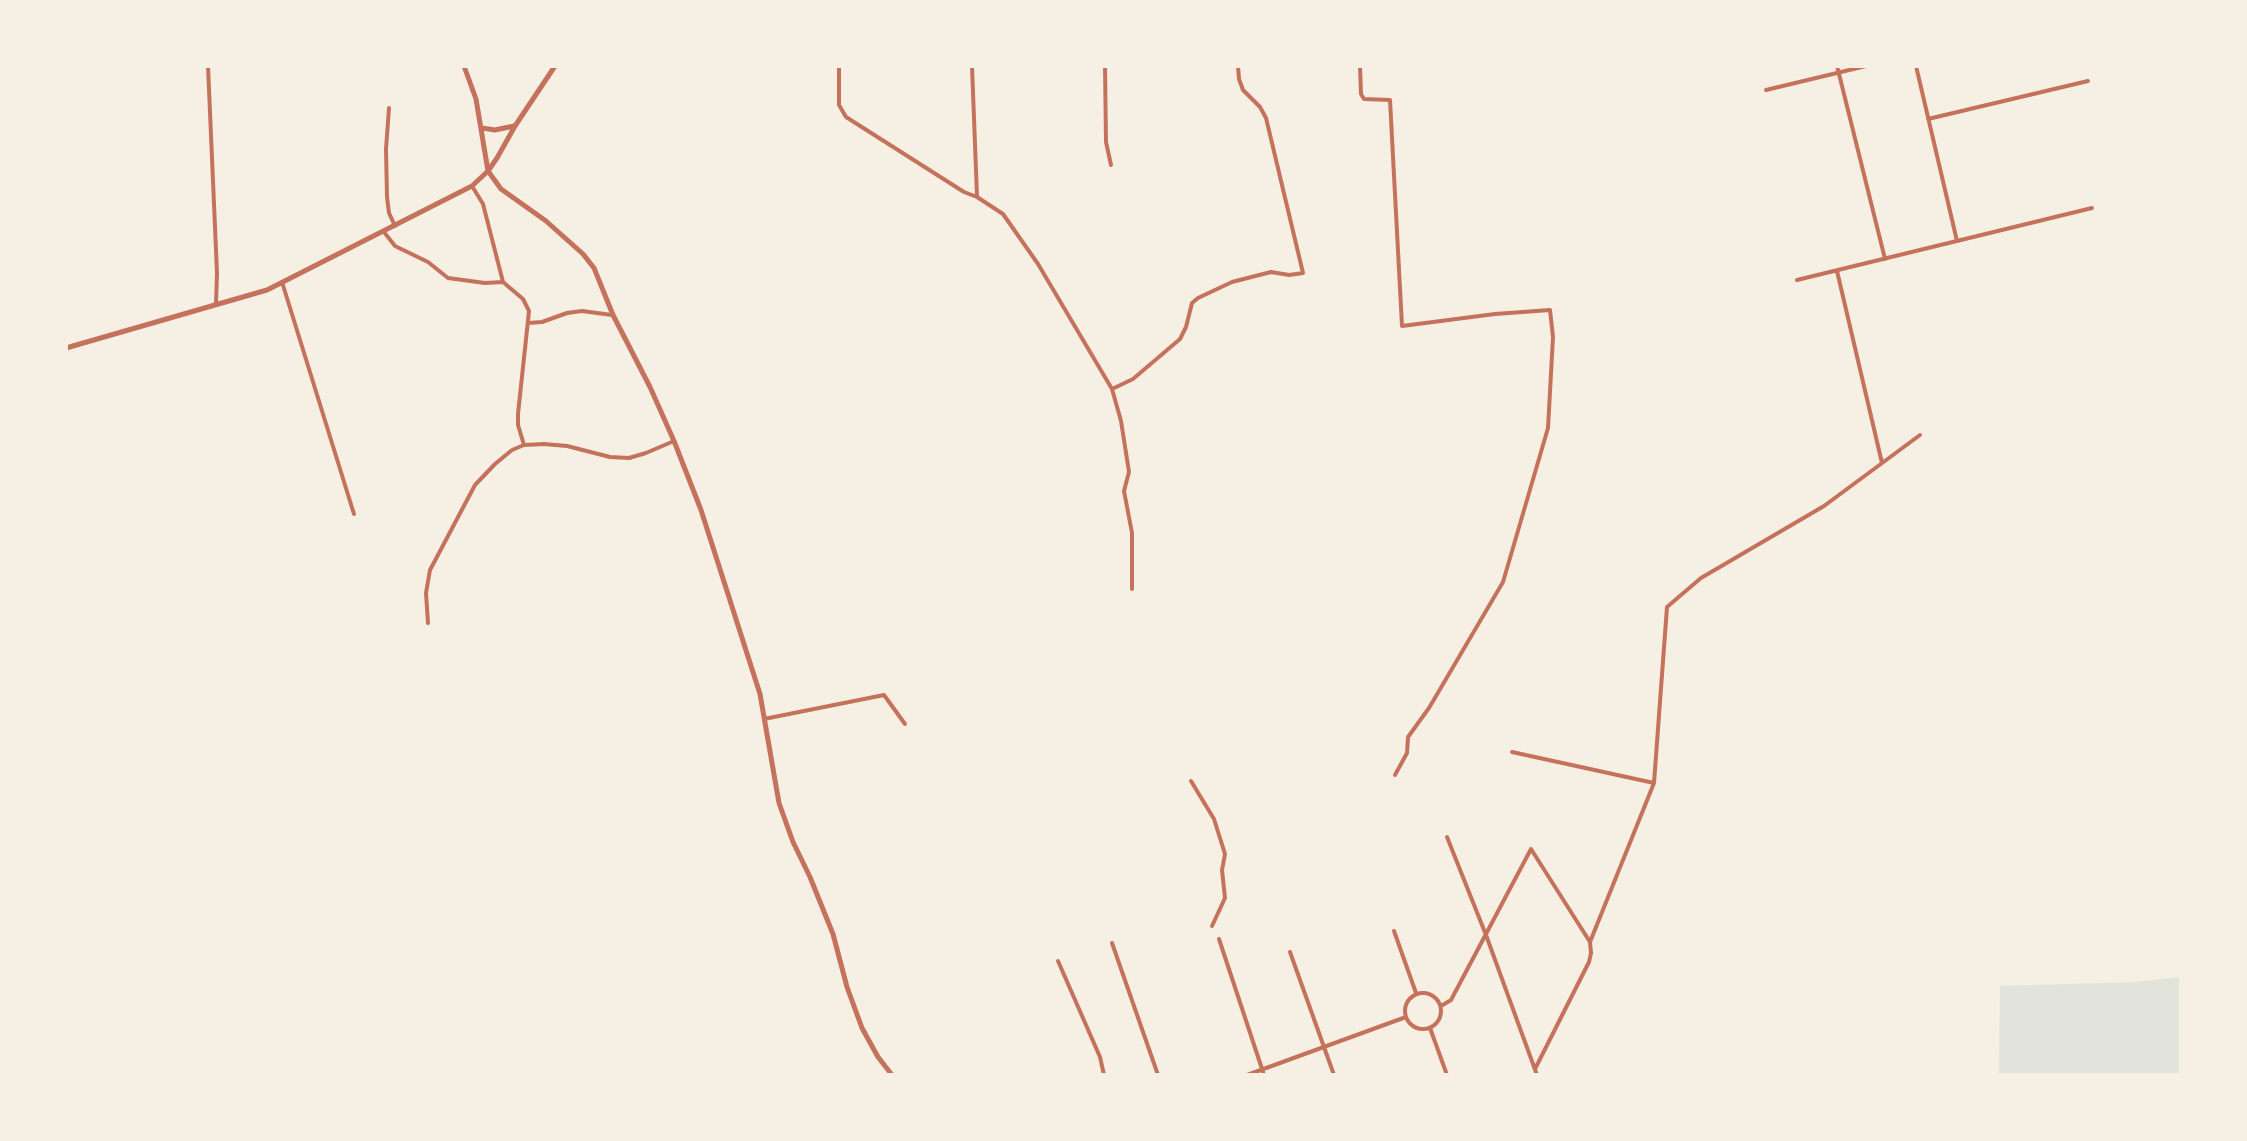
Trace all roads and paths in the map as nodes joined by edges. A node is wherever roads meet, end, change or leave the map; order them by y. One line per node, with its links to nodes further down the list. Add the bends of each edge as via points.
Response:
1 (208, 66): 31 (street)
2 (464, 66): 17 (street)
3 (555, 66): 16 (street)
4 (839, 66): 21 (street, via 839,105 846,117)
5 (972, 66): 21 (street)
6 (1105, 66): 18 (street)
7 (1238, 66): 35 (street, via 1243,90 1266,118 1303,273 1271,272 1198,298 1180,339 1133,379)
8 (1360, 66): 46 (street, via 1364,99 1390,100 1402,326 1550,310 1553,337 1548,428 1503,582 1408,737 1407,753)
9 (1866, 66): 11 (street)
10 (1916, 66): 15 (street)
11 (1838, 69): 13 (street); 26 (street)
12 (2088, 81): 15 (street)
13 (1766, 90)
14 (389, 108): 23 (street, via 387,197)
15 (1928, 119): 25 (street)
16 (515, 126): 17 (street); 19 (street)
17 (482, 128): 19 (street)
18 (1111, 165)
19 (488, 171): 20 (street); 32 (street, via 501,189 583,254)
20 (472, 186): 23 (street); 30 (street, via 483,204)
21 (977, 197): 35 (street, via 1003,214)
22 (2092, 208): 25 (street)
23 (395, 226): 24 (street)
24 (384, 232): 29 (street); 30 (street, via 395,246 448,278)
25 (1957, 241): 26 (street)
26 (1885, 259): 27 (street)
27 (1837, 271): 28 (street); 39 (street)
28 (1797, 280)
29 (282, 282): 31 (street); 40 (street)
30 (503, 282): 33 (street, via 523,299)
31 (215, 306): 34 (street)
32 (613, 315): 33 (street, via 582,311); 37 (street)
33 (528, 323): 38 (street, via 518,414)
34 (66, 348)
35 (1112, 389): 41 (street, via 1129,472 1124,491 1132,533)
36 (1920, 435): 39 (street)
37 (674, 441): 38 (street, via 629,458 567,446); 43 (street, via 701,510)
38 (524, 445): 42 (street, via 475,485 430,570)
39 (1882, 463): 48 (street, via 1824,506 1701,578 1667,607)
40 (354, 514)
41 (1132, 589)
42 (428, 623)
43 (764, 719): 44 (street, via 884,695); 65 (street, via 779,803 793,842 833,934 862,1028)
44 (905, 724)
45 (1512, 752): 48 (street)
46 (1395, 775)
47 (1191, 781): 50 (street, via 1214,819 1225,854 1225,898)
48 (1654, 783): 54 (street)
49 (1447, 837): 52 (street)
50 (1212, 926)
51 (1394, 931): 58 (street)
52 (1486, 935): 54 (street, via 1531,849); 59 (street, via 1451,1000); 64 (street)
53 (1219, 939): 63 (street)
54 (1590, 942): 64 (street, via 1589,962)
55 (1112, 943): 67 (street)
56 (1290, 952): 62 (street)
57 (1058, 961): 66 (street)
58 (1416, 993): 59 (street, via 1434,996); 60 (street, via 1407,1002)
59 (1441, 1006): 61 (street, via 1440,1018)
60 (1406, 1017): 61 (street, via 1416,1028); 62 (street)
61 (1430, 1028): 71 (street)
62 (1323, 1047): 63 (street); 70 (street)
63 (1261, 1069): 68 (street); 69 (street)
64 (1536, 1072)
65 (892, 1075)
66 (1104, 1075)
67 (1158, 1075)
68 (1247, 1075)
69 (1264, 1075)
70 (1334, 1075)
71 (1447, 1075)

